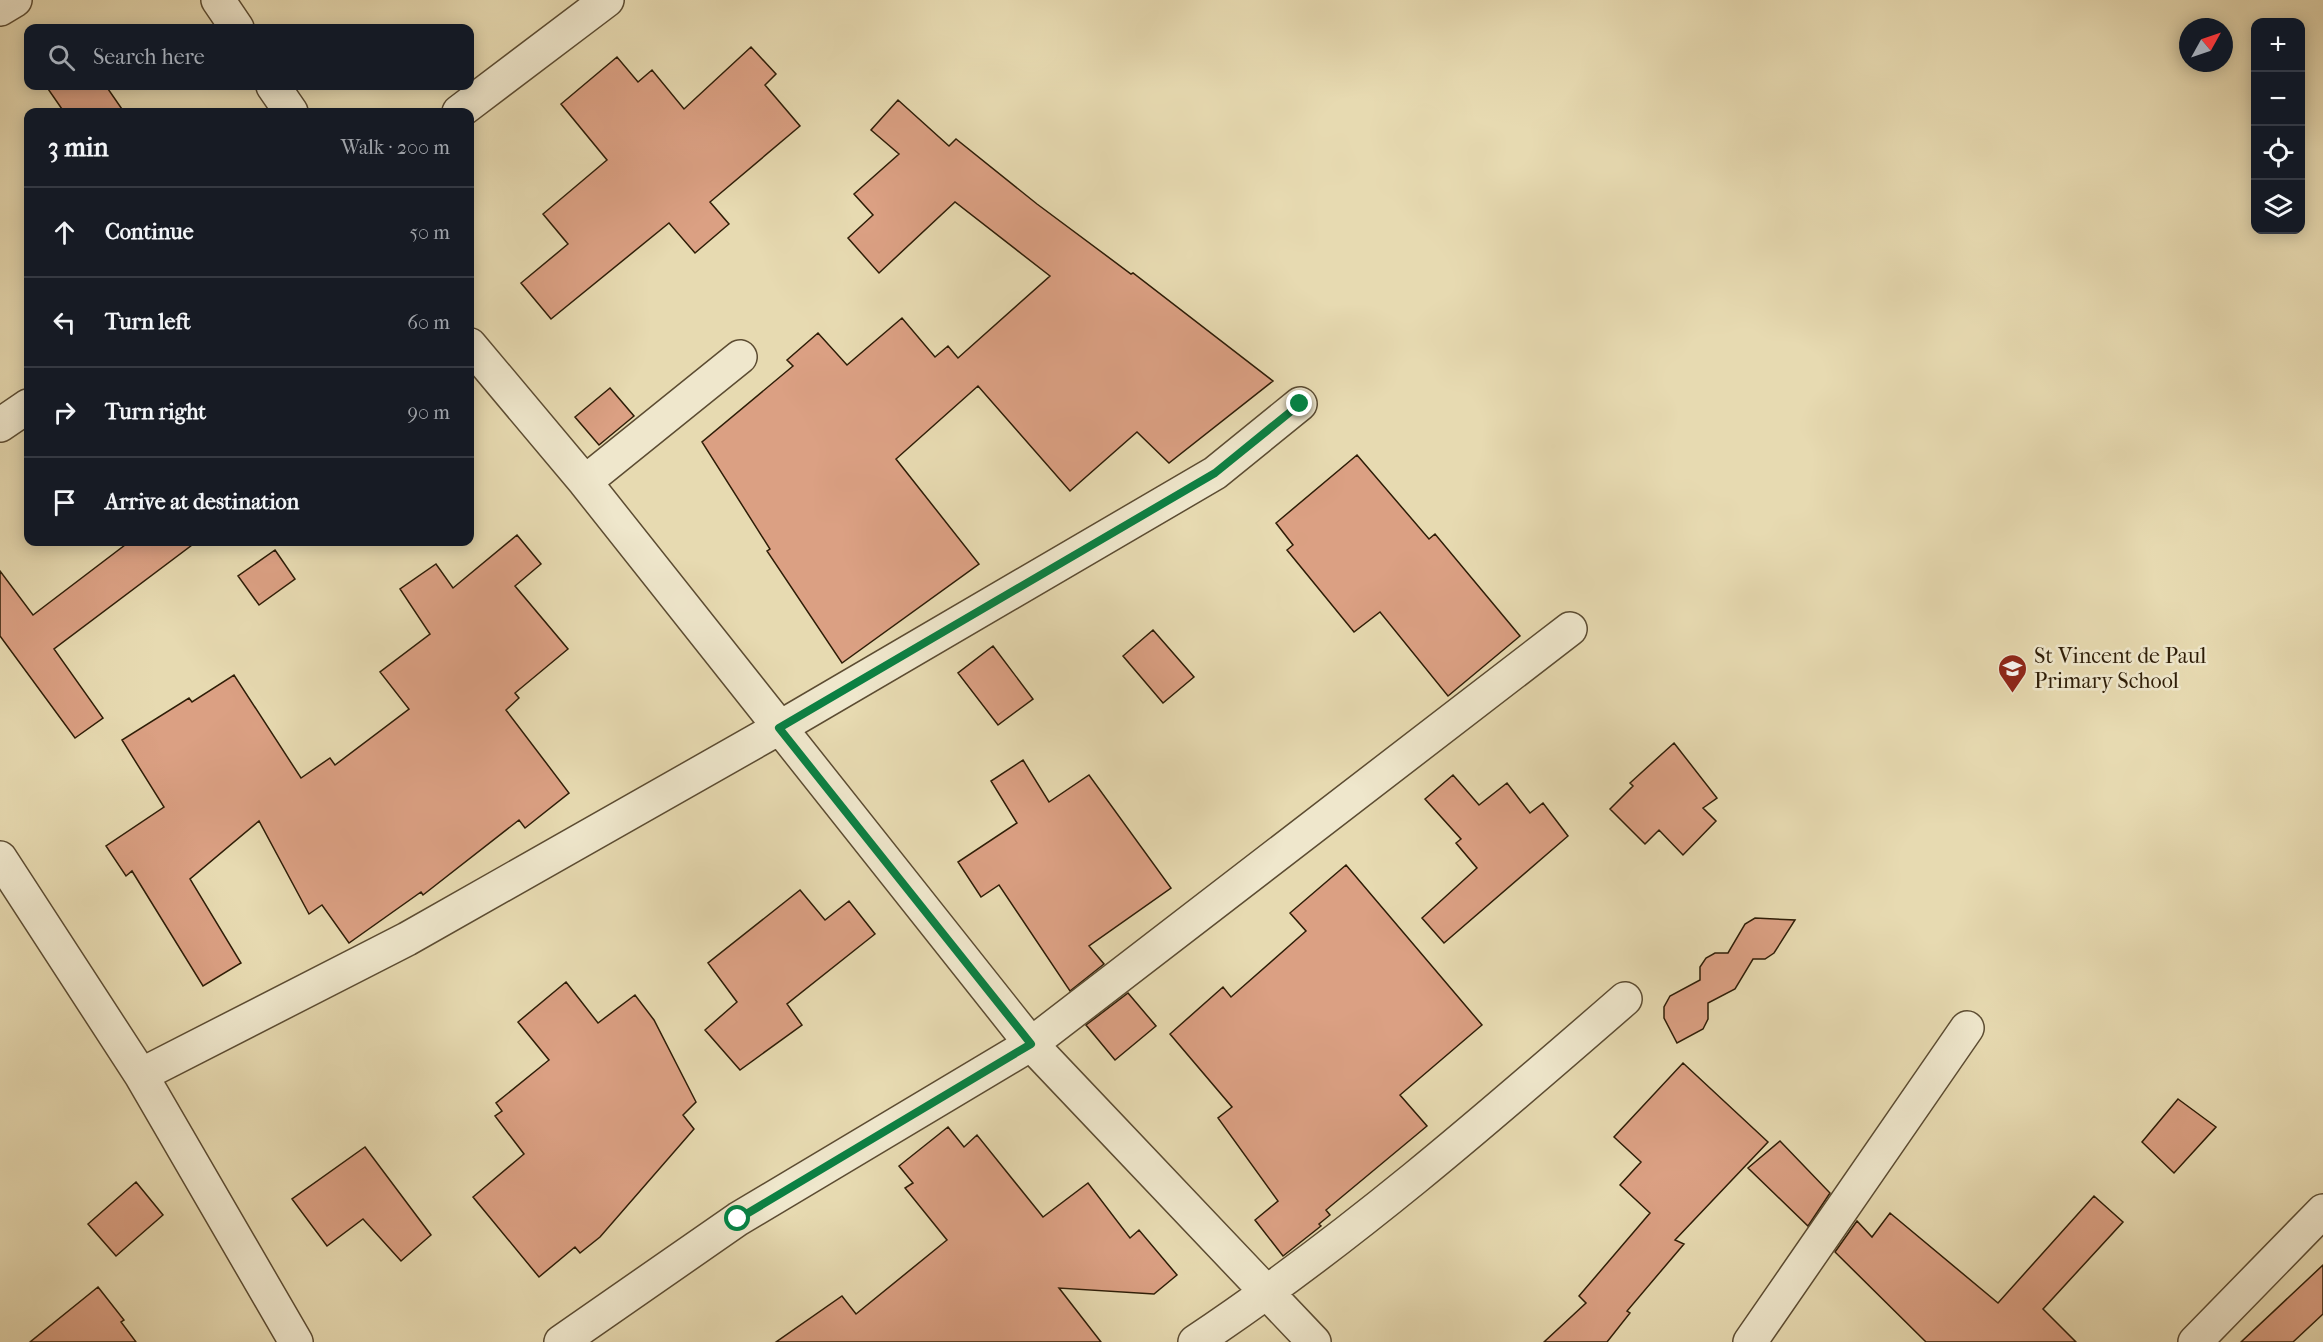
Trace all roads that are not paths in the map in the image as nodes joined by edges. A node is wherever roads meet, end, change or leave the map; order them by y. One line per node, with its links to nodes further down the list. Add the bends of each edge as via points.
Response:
1 (15, 0): 4 (street)
2 (218, 0): 5 (street)
3 (607, 0): 8 (street)
4 (0, 9)
5 (234, 24)
6 (276, 90): 7 (street)
7 (288, 108)
8 (464, 108)
9 (474, 350): 14 (street)
10 (740, 357): 14 (street)
11 (1300, 404): 16 (street, via 1215,473)
12 (24, 409): 13 (street)
13 (0, 425)
14 (585, 482): 16 (street)
15 (1570, 629): 20 (street)
16 (779, 728): 20 (street); 21 (street, via 407,939)
17 (0, 858): 21 (street)
18 (1625, 999): 23 (street, via 1436,1163)
19 (1967, 1029): 28 (street)
20 (1031, 1044): 23 (street); 25 (street, via 738,1219)
21 (141, 1075): 24 (street)
22 (2323, 1211): 29 (street)
23 (1269, 1293): 26 (street); 27 (street)
24 (296, 1342)
25 (561, 1342)
26 (1195, 1342)
27 (1314, 1342)
28 (1750, 1342)
29 (2195, 1342)

